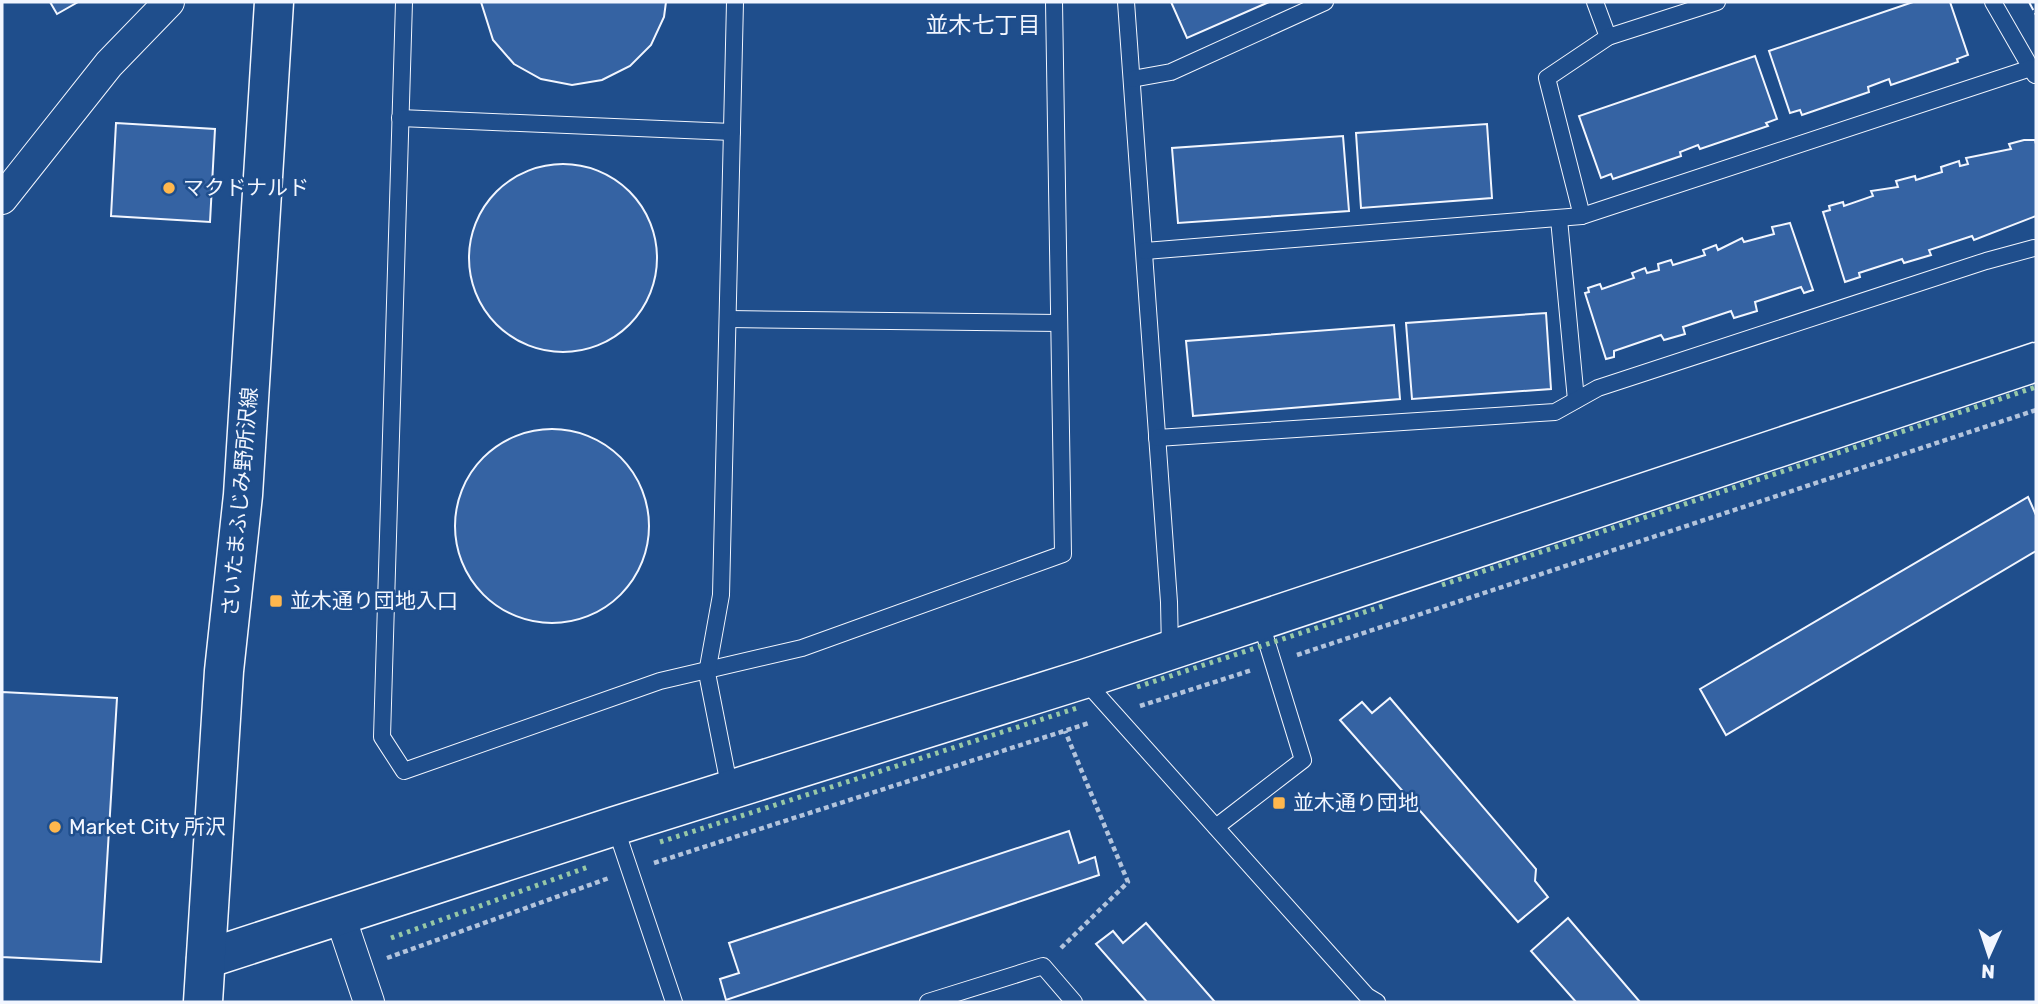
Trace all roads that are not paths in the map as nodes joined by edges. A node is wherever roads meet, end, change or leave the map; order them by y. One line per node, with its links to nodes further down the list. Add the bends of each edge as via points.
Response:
1 (169, 2): 16 (street, via 109,64)
2 (274, 2): 34 (street, さいたまふじみ野所沢線, via 243,495 224,671)
3 (404, 2): 14 (lane)
4 (736, 2): 15 (lane)
5 (1054, 2): 22 (lane)
6 (1126, 2): 13 (lane)
7 (1325, 2): 13 (lane, via 1171,72)
8 (1595, 2): 11 (lane)
9 (1717, 2): 11 (lane)
10 (1993, 2): 12 (lane)
11 (1608, 37): 17 (lane, via 1547,78)
12 (2034, 73): 17 (lane)
13 (1132, 79): 19 (lane)
14 (400, 118): 15 (lane); 28 (lane, via 382,737 404,771 660,681)
15 (732, 132): 21 (lane)
16 (2, 199)
17 (1582, 216): 18 (lane)
18 (1559, 219): 19 (lane); 24 (lane)
19 (1145, 251): 25 (lane)
20 (2035, 251): 24 (lane, via 1986,261 1598,388)
21 (729, 319): 22 (lane); 28 (lane, via 721,595)
22 (1059, 323): 28 (lane, via 1063,554 802,648)
23 (2036, 362): 26 (street)
24 (1576, 400): 25 (lane, via 1555,412)
25 (1157, 438): 27 (lane)
26 (1260, 621): 27 (street); 32 (lane, via 1303,760)
27 (1170, 649): 29 (street)
28 (707, 673): 30 (lane)
29 (1084, 680): 30 (street); 32 (lane)
30 (730, 790): 31 (street)
31 (615, 826): 33 (street); 37 (lane)
32 (1216, 827): 40 (lane)
33 (340, 916): 34 (street); 36 (street)
34 (206, 959): 35 (street, さいたまふじみ野所沢線)
35 (203, 1002)
36 (369, 1002)
37 (674, 1002)
38 (928, 1002): 39 (lane, via 1043,966)
39 (1074, 1002)
40 (1377, 1002)

